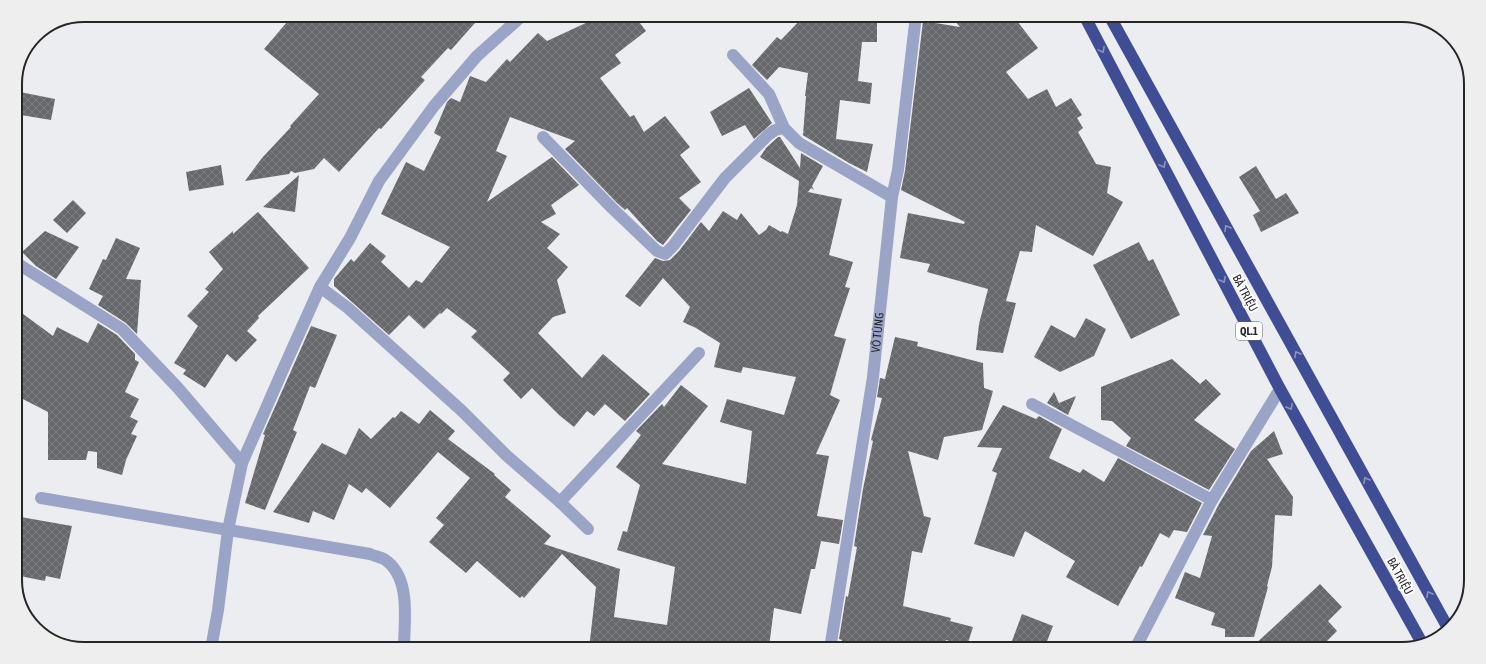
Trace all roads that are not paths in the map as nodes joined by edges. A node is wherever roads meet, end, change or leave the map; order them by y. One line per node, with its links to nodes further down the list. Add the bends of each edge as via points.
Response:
1 (515, 22): 10 (street, via 477,56 434,106 379,182 350,238)
2 (915, 22): 8 (street, VÕ TÙNG, via 898,170)
3 (1088, 22): 12 (highway, BÀ TRIỆU / QL.1, one-way to 12)
4 (1113, 22): 20 (highway, BÀ TRIỆU / QL.1, one-way to 4)
5 (733, 55): 6 (street, via 769,94)
6 (784, 128): 7 (street, via 768,135 725,178 665,254 657,251 612,208); 8 (street, via 799,143)
7 (543, 137)
8 (892, 197): 24 (street, VÕ TÙNG, via 873,376)
9 (22, 266): 14 (street, via 122,329 178,388)
10 (320, 287): 14 (street); 17 (street, via 348,308 411,364 462,410 506,455)
11 (699, 353): 17 (street)
12 (1280, 389): 16 (street); 21 (highway, BÀ TRIỆU / QL.1, one-way to 21)
13 (1032, 404): 16 (street)
14 (242, 463): 19 (street)
15 (41, 498): 19 (street)
16 (1212, 500): 25 (street)
17 (560, 502): 18 (street)
18 (588, 529)
19 (228, 530): 22 (street); 23 (street, via 370,554 384,559 395,569 405,594)
20 (1446, 624)
21 (1420, 639)
22 (212, 642)
23 (404, 642)
24 (831, 642)
25 (1139, 642)

